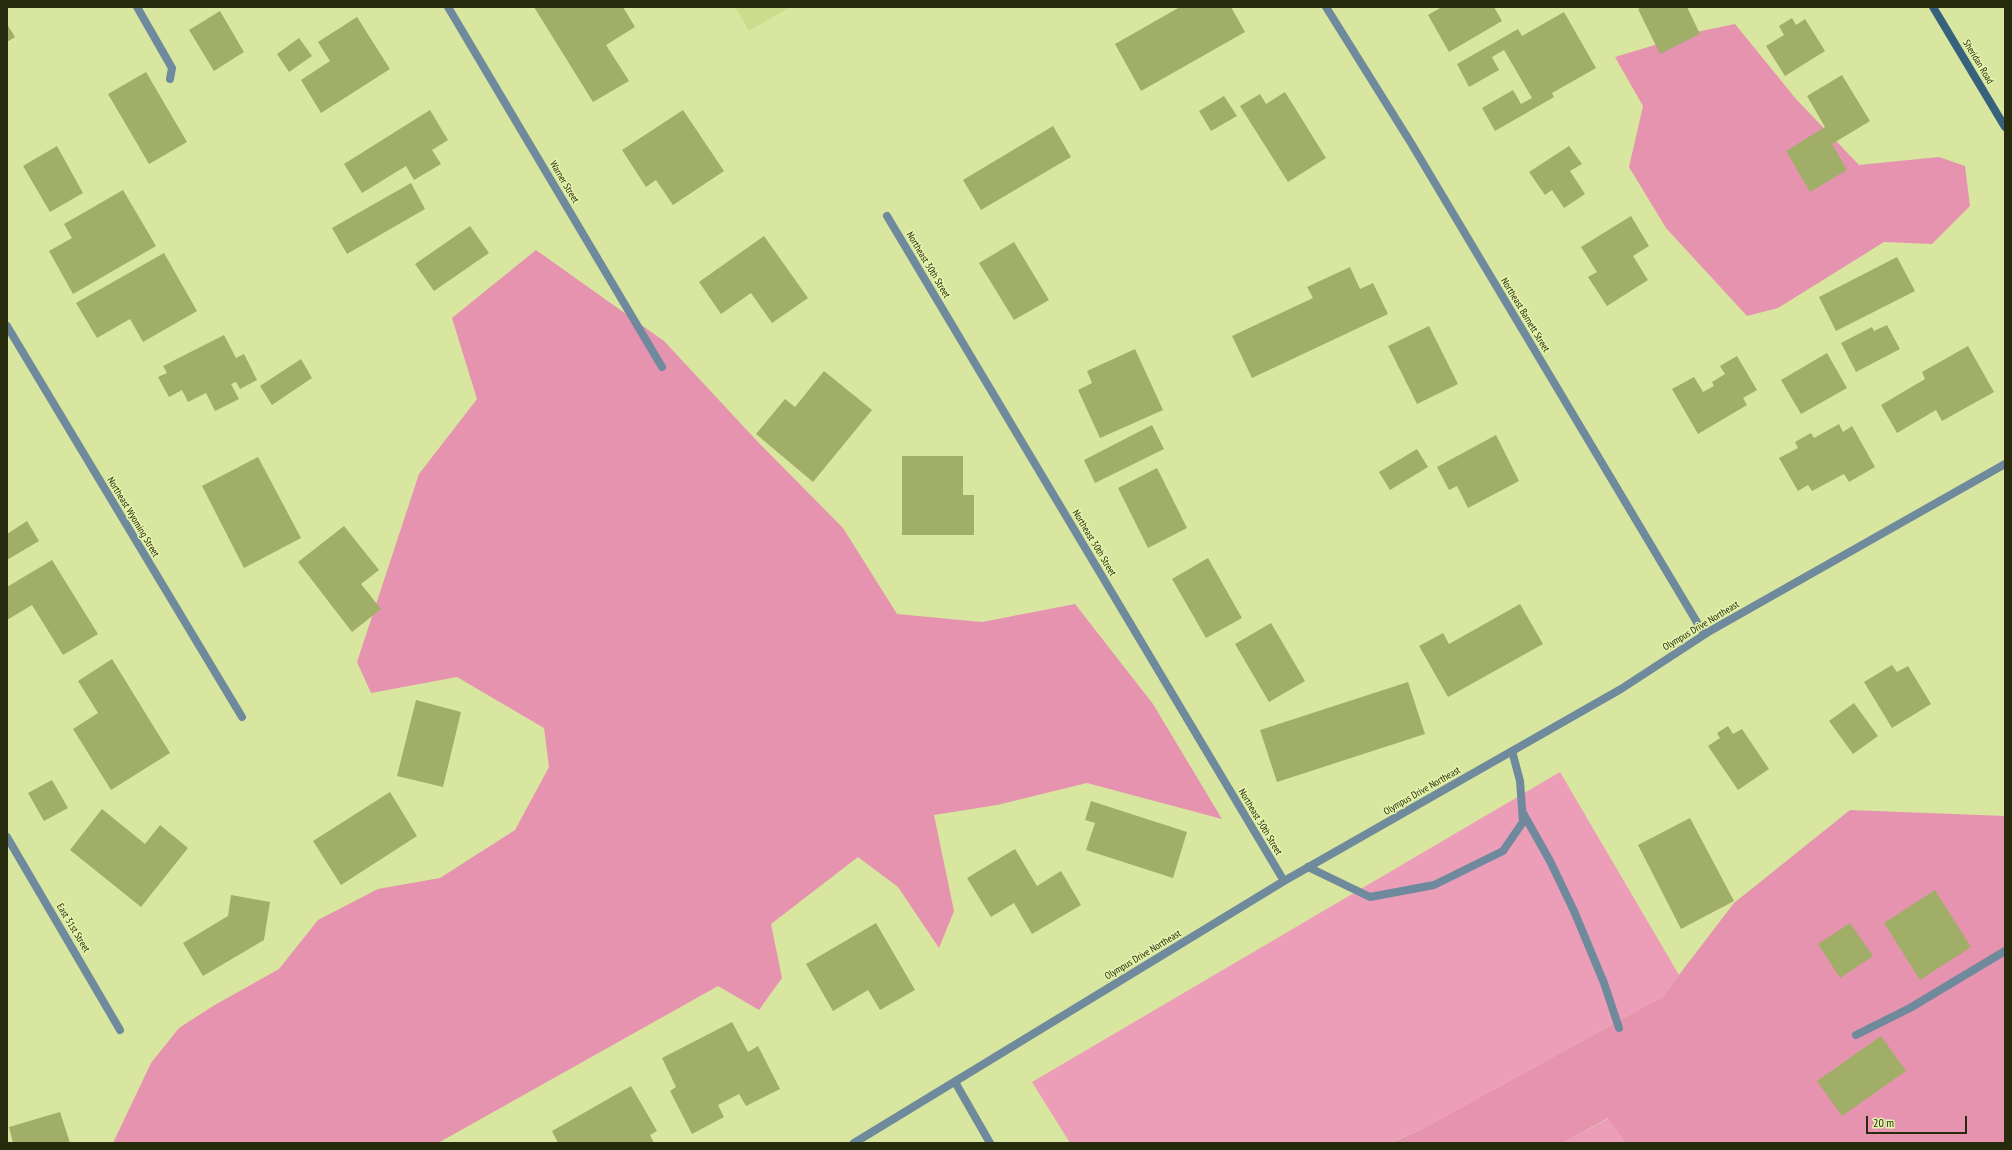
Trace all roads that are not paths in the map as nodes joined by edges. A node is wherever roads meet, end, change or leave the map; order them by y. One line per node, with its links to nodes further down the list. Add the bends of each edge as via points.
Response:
1 (137, 7): 5 (street, via 172,68)
2 (448, 7): 9 (street, Warner Street)
3 (1326, 7): 11 (street, Northeast Barnett Street, via 1414,149)
4 (1934, 7): 6 (main road, Sheridan Road)
5 (170, 78)
6 (2005, 127)
7 (887, 216): 17 (street, Northeast 30th Street)
8 (7, 326): 12 (street, Northeast Wyoming Street)
9 (662, 367)
10 (2005, 464): 11 (street, Olympus Drive Northeast)
11 (1704, 634): 13 (street, Olympus Drive Northeast, via 1621,689)
12 (242, 718)
13 (1512, 751): 14 (street, via 1520,781); 16 (street, Olympus Drive Northeast)
14 (1522, 810): 16 (street, via 1523,822 1503,851 1434,885 1370,897); 19 (street, via 1574,911 1604,983)
15 (7, 837): 20 (street, East 31st Street)
16 (1308, 867): 17 (street, Olympus Drive Northeast)
17 (1284, 881): 22 (street, Olympus Drive Northeast)
18 (2005, 951): 21 (street, via 1910,1008)
19 (1619, 1028)
20 (120, 1030)
21 (1856, 1035)
22 (954, 1082): 23 (street, Olympus Drive Northeast); 24 (street)
23 (855, 1143)
24 (990, 1143)

